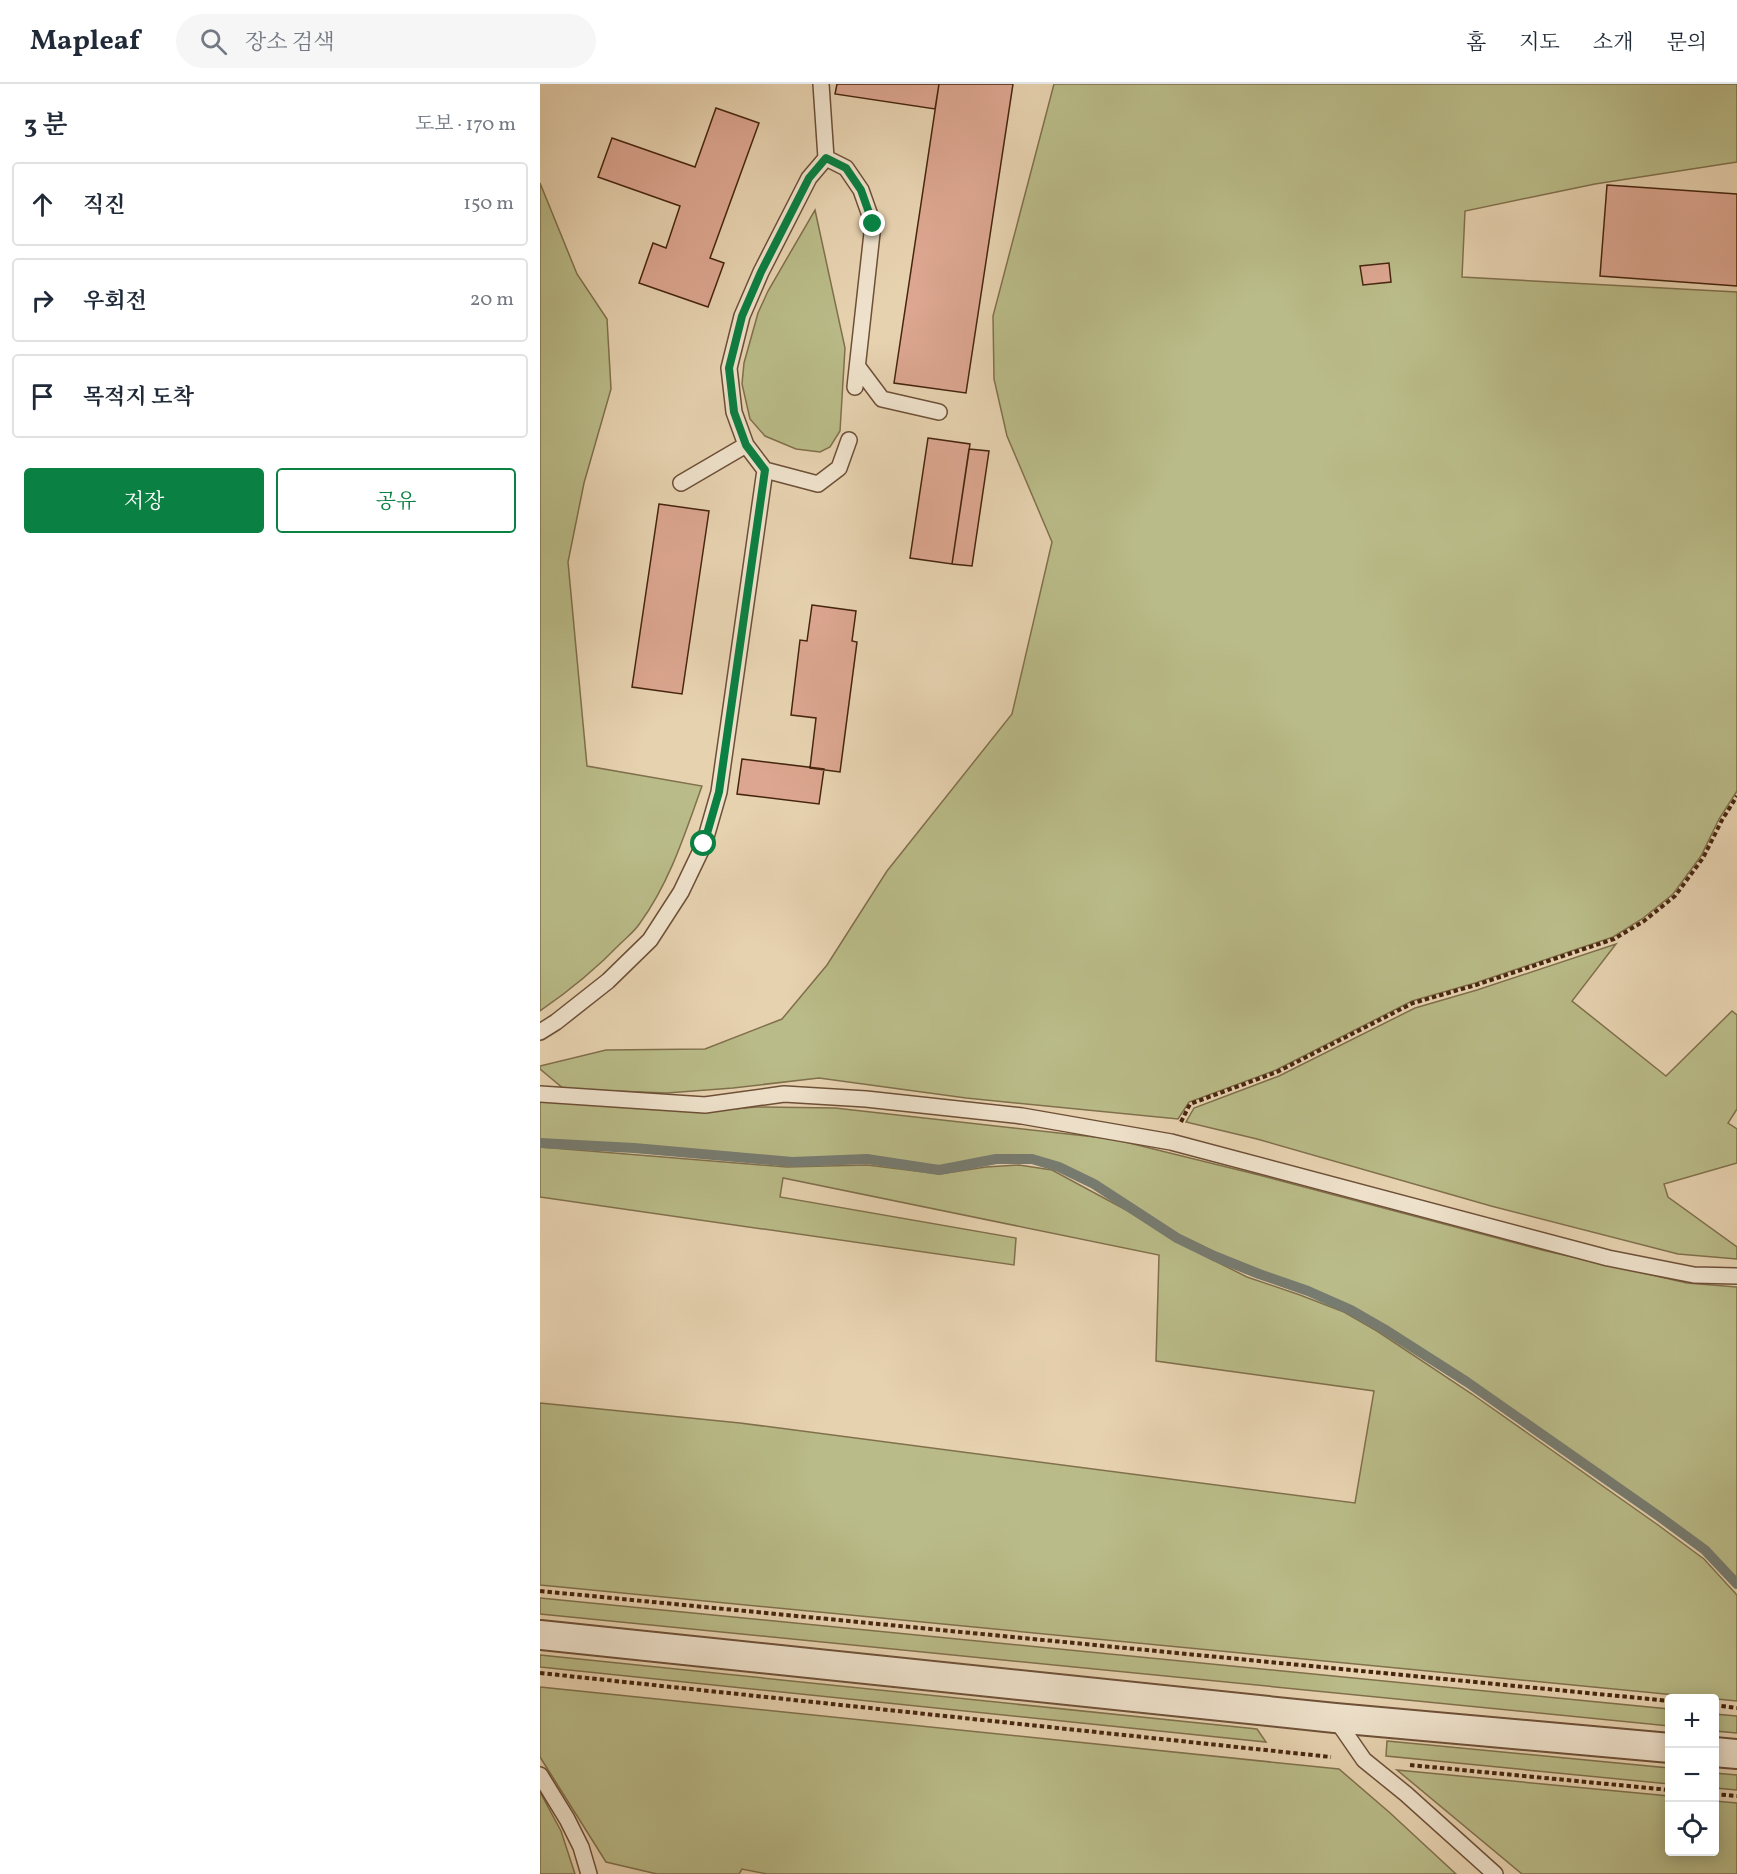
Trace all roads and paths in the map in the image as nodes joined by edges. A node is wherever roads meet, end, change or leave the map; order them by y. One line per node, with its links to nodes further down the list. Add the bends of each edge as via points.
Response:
1 (821, 84): 2 (lane)
2 (826, 158): 3 (lane, via 846,168 861,190 873,224); 7 (lane, via 809,178 742,316 729,368 734,412)
3 (858, 367): 4 (lane); 5 (lane, via 882,399)
4 (855, 387)
5 (939, 412)
6 (849, 440): 8 (lane, via 839,468 818,484)
7 (746, 445): 8 (lane); 9 (lane)
8 (765, 470): 11 (lane, via 719,792 704,844 681,892 650,940 608,981)
9 (681, 483)
10 (1737, 796): 13 (path, via 1675,896 1644,921 1614,939 1413,1003 1277,1072 1190,1104)
11 (540, 1032)
12 (540, 1094): 13 (lane, via 705,1105 784,1094 866,1099 1022,1116)
13 (1171, 1142): 14 (lane, via 1608,1258 1694,1275)
14 (1737, 1276)
15 (540, 1591): 18 (path)
16 (540, 1635): 21 (street)
17 (540, 1673): 25 (path)
18 (1665, 1701)
19 (1719, 1706): 20 (path)
20 (1737, 1708)
21 (1335, 1718): 22 (street); 25 (lane)
22 (1665, 1748)
23 (1719, 1752): 24 (street)
24 (1737, 1754)
25 (1364, 1760): 27 (path); 31 (lane)
26 (540, 1775): 30 (lane, via 567,1819)
27 (1665, 1790)
28 (1719, 1794): 29 (path)
29 (1737, 1796)
30 (589, 1874)
31 (1495, 1874)

